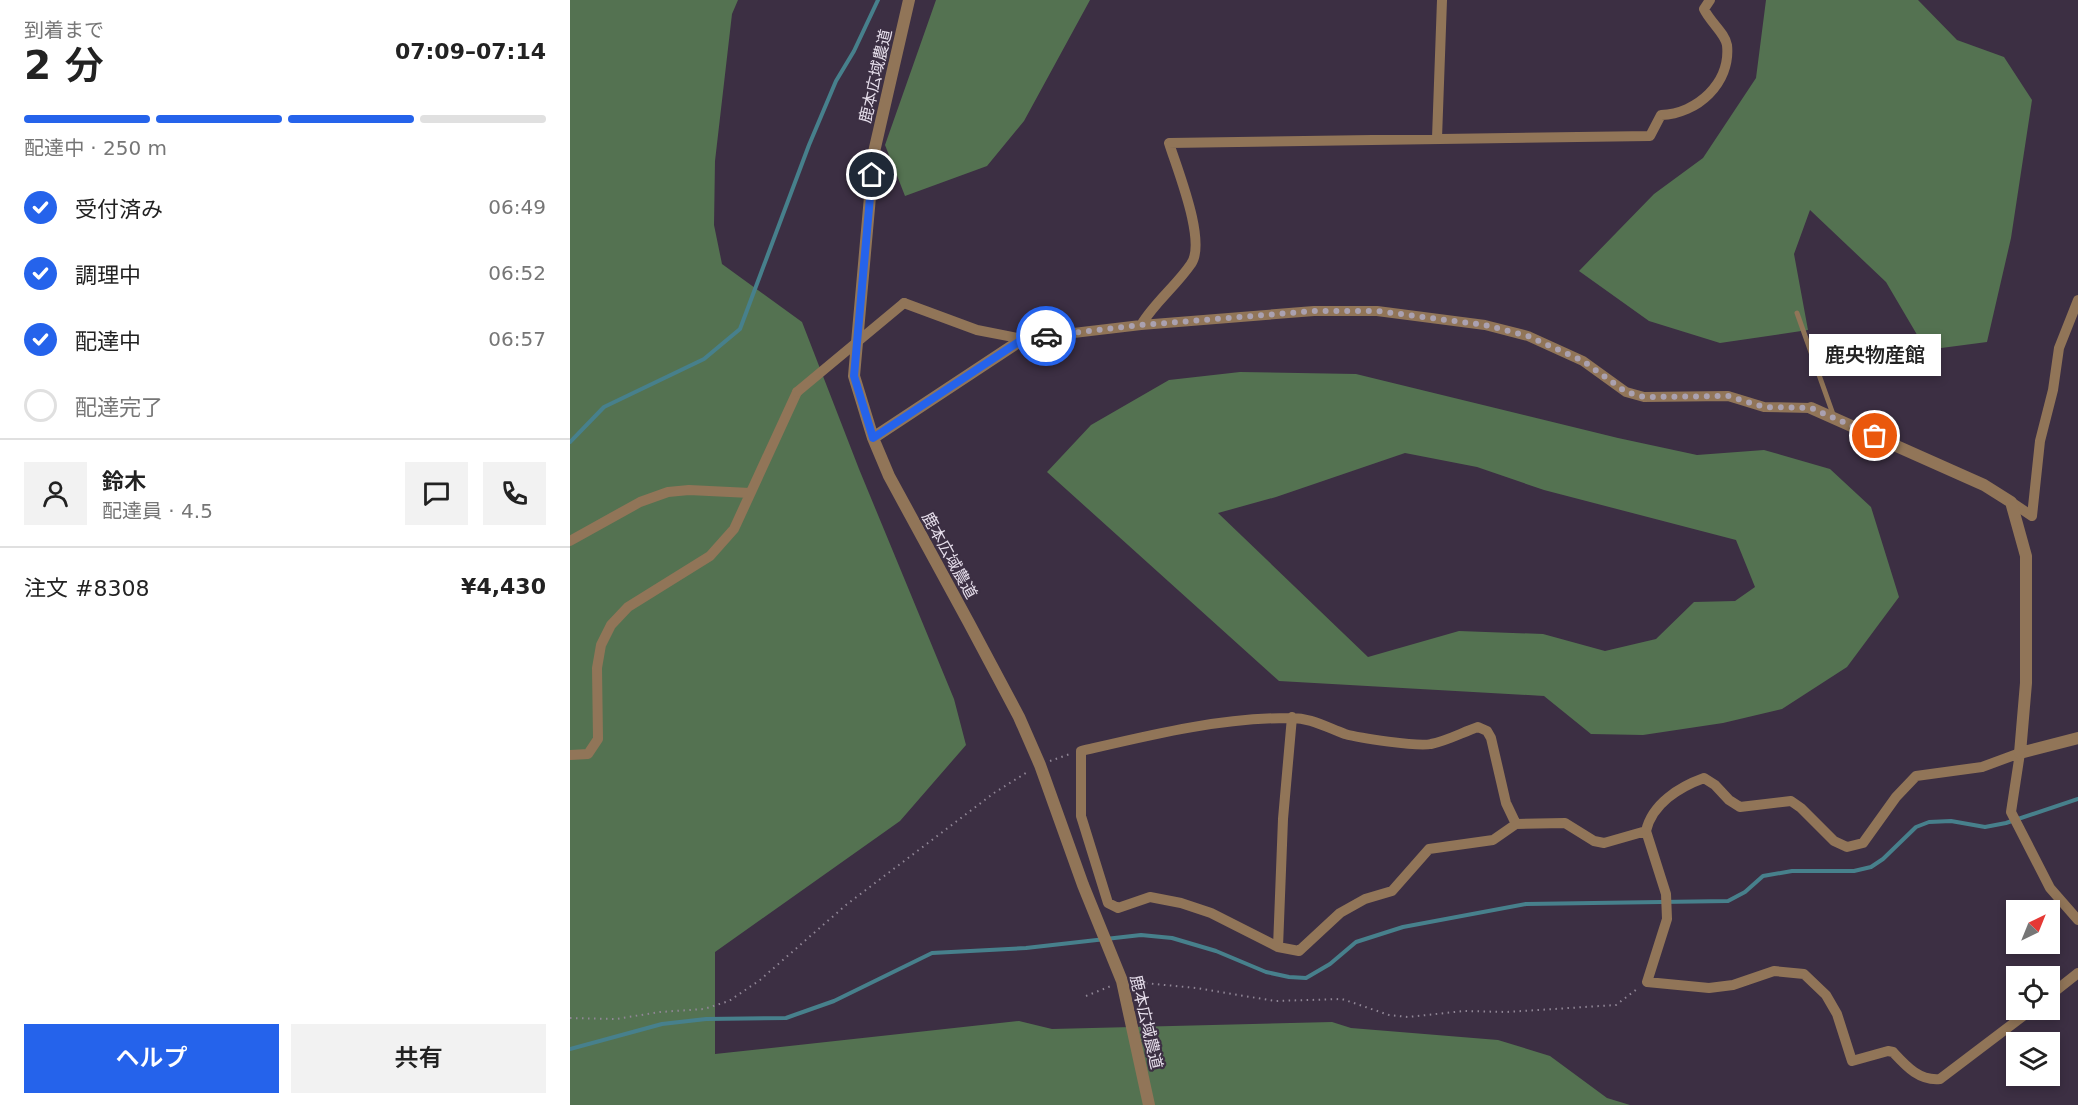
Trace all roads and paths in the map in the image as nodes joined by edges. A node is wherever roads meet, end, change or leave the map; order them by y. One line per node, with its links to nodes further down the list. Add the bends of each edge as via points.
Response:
1 (909, 0): 11 (street, 鹿本広域農道, via 874,152 858,317 854,376)
2 (1442, 0): 4 (street)
3 (1710, 0): 4 (street, via 1704,9 1727,45 1724,70 1714,89 1694,106 1661,116 1650,136)
4 (1437, 138): 7 (street, via 1169,143 1193,220 1197,253)
5 (2078, 300): 13 (street, via 2059,348 2040,441 2032,516)
6 (1797, 314): 10 (lane)
7 (1141, 325): 8 (street); 9 (street, via 1314,311 1377,311 1485,325 1528,336 1583,361 1626,392 1644,397 1728,396 1764,407)
8 (1023, 339): 11 (street); 12 (street, bridge, via 977,330 904,303 796,392)
9 (1811, 408): 10 (street)
10 (1835, 418): 13 (street, via 1984,484)
11 (873, 438): 20 (street, 鹿本広域農道, via 889,476)
12 (750, 492): 14 (street, via 668,492 640,502); 19 (street, via 734,529 710,556 628,607 611,625 601,645 597,668 598,739 588,754)
13 (2011, 502): 18 (street, via 2026,556 2026,683)
14 (570, 541)
15 (1292, 717): 17 (street, via 1227,720); 21 (street, via 1362,738 1429,745 1478,727 1487,731 1506,803); 24 (street)
16 (2078, 738): 18 (street)
17 (1082, 751): 20 (path); 24 (street, via 1081,816 1108,903 1118,908 1150,897 1181,903 1211,913)
18 (2020, 753): 22 (street, via 1982,767 1916,776 1863,843 1846,847 1834,841 1791,801 1740,807 1704,778 1687,784 1658,806); 23 (street, via 2011,812 2050,888)
19 (570, 755)
20 (1040, 765): 26 (street, 鹿本広域農道); 30 (path, via 994,793 846,905 760,980 729,1001 704,1009 616,1019)
21 (1516, 824): 22 (street, via 1565,823 1604,843); 24 (street, via 1493,840 1429,849 1392,891 1365,899 1340,913 1299,951)
22 (1646, 831): 27 (street, via 1666,894 1666,919)
23 (2078, 920)
24 (1278, 947)
25 (2078, 973): 28 (street)
26 (1122, 981): 27 (path, via 1275,1001 1342,999 1389,1015 1408,1017 1616,1005); 29 (path); 32 (street, 鹿本広域農道)
27 (1647, 982): 31 (street, via 1709,988 1733,985 1774,971 1804,974 1826,995 1837,1014 1852,1061 1893,1052 1917,1074 1930,1080 1940,1078)
28 (2060, 987)
29 (1086, 996)
30 (570, 1018)
31 (2018, 1020)
32 (1149, 1105)

